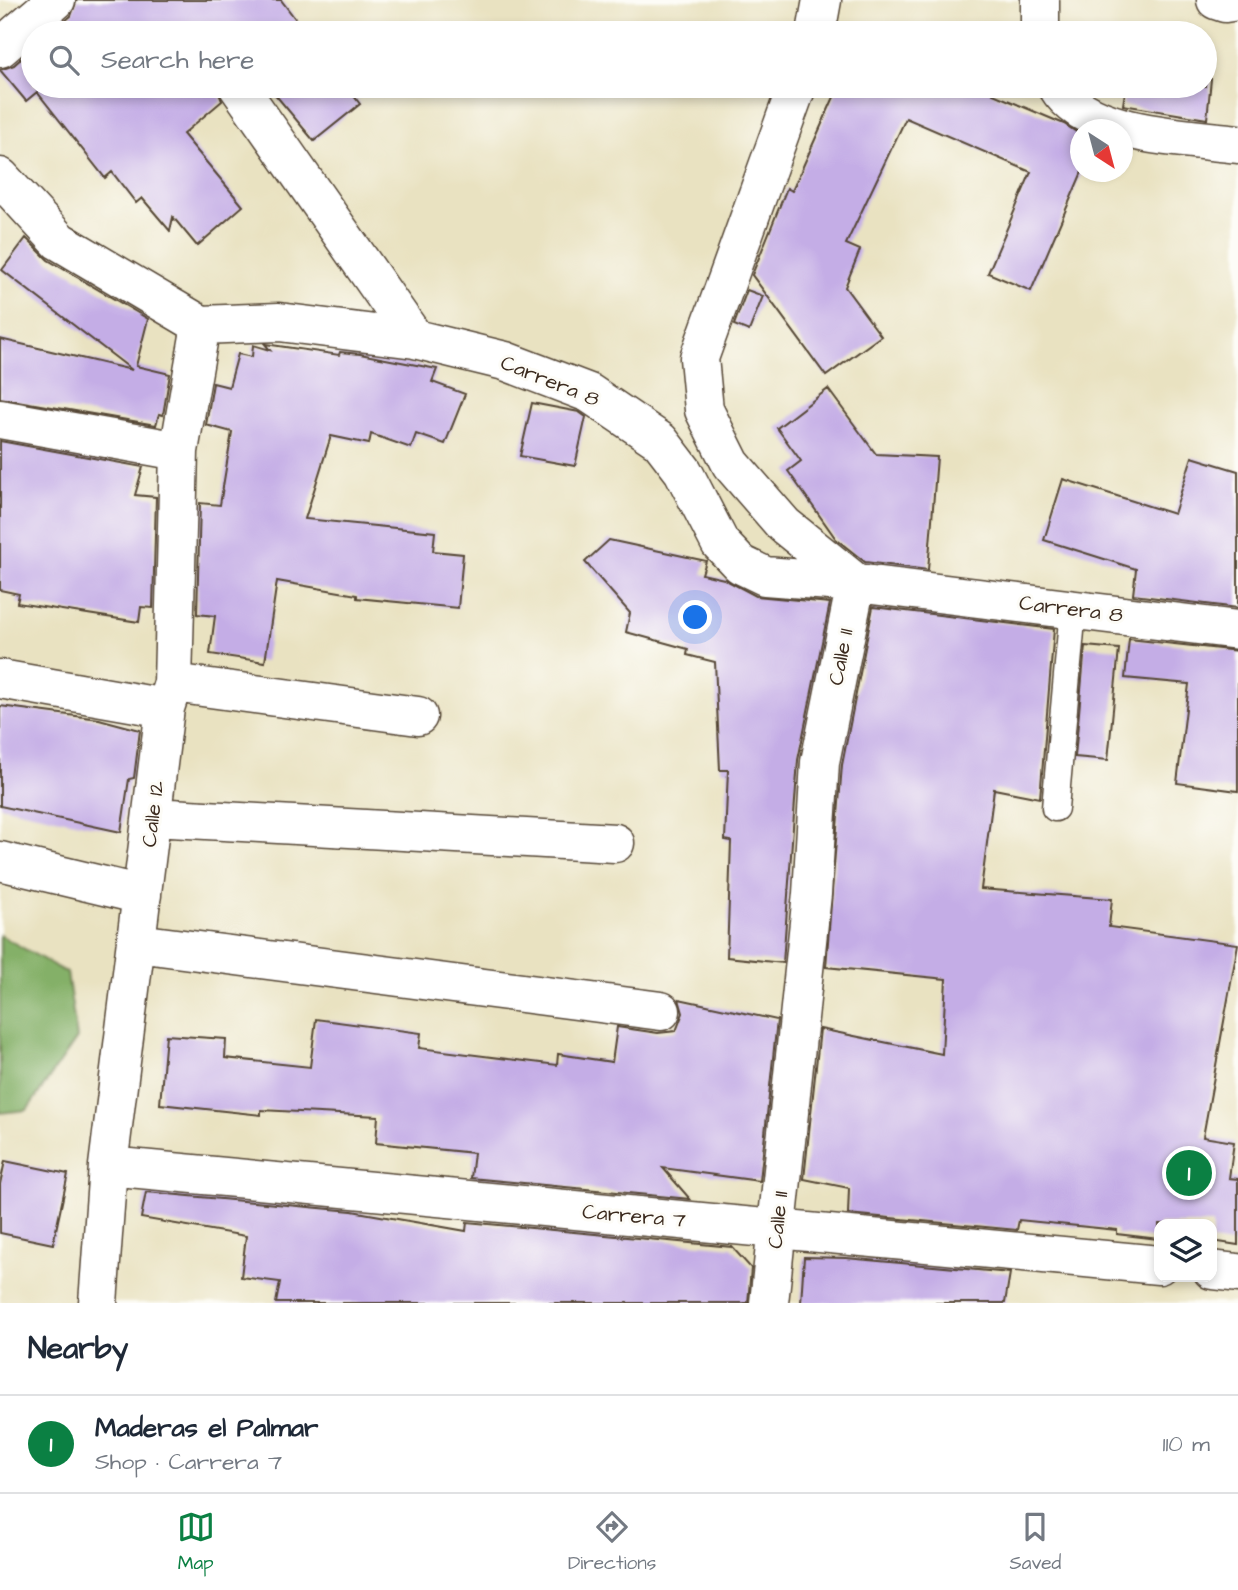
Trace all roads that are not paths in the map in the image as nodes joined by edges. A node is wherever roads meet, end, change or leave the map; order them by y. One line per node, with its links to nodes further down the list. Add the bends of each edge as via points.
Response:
1 (56, 0): 6 (street)
2 (822, 0): 7 (street)
3 (1040, 0): 8 (street)
4 (1216, 0): 5 (street)
5 (1238, 1)
6 (32, 21)
7 (818, 21)
8 (1040, 21)
9 (21, 30): 10 (street)
10 (0, 48)
11 (246, 98): 17 (street)
12 (793, 98): 20 (street, via 699,358 704,410 731,464 783,525)
13 (1069, 98): 14 (street, via 1097,120 1144,132)
14 (1238, 144)
15 (0, 177): 16 (street, via 59,241)
16 (201, 325): 17 (street, Carrera 8, via 279,322); 19 (street, Calle 12)
17 (415, 339): 20 (street, Carrera 8, via 505,361 589,393 629,418 660,441 683,471 720,543 740,564 765,576)
18 (0, 419): 19 (street)
19 (178, 450): 24 (street, Calle 12)
20 (856, 583): 21 (street, Carrera 8); 34 (street, Calle 11, via 820,762 812,894)
21 (1073, 609): 22 (street, Carrera 8); 26 (lane)
22 (1238, 630)
23 (0, 679): 24 (street)
24 (169, 696): 25 (street); 27 (street, Calle 12)
25 (418, 716)
26 (1055, 808)
27 (152, 817): 28 (street); 30 (street, Calle 12)
28 (615, 843)
29 (0, 861): 30 (street)
30 (142, 895): 31 (street, Calle 12)
31 (137, 943): 32 (street); 33 (street, Calle 12)
32 (661, 1011)
33 (108, 1167): 34 (street, Carrera 7); 38 (street, Calle 12)
34 (778, 1230): 35 (street, Carrera 7); 39 (street, Calle 11)
35 (1154, 1265)
36 (1217, 1271): 37 (street)
37 (1238, 1273)
38 (98, 1303)
39 (769, 1303)

